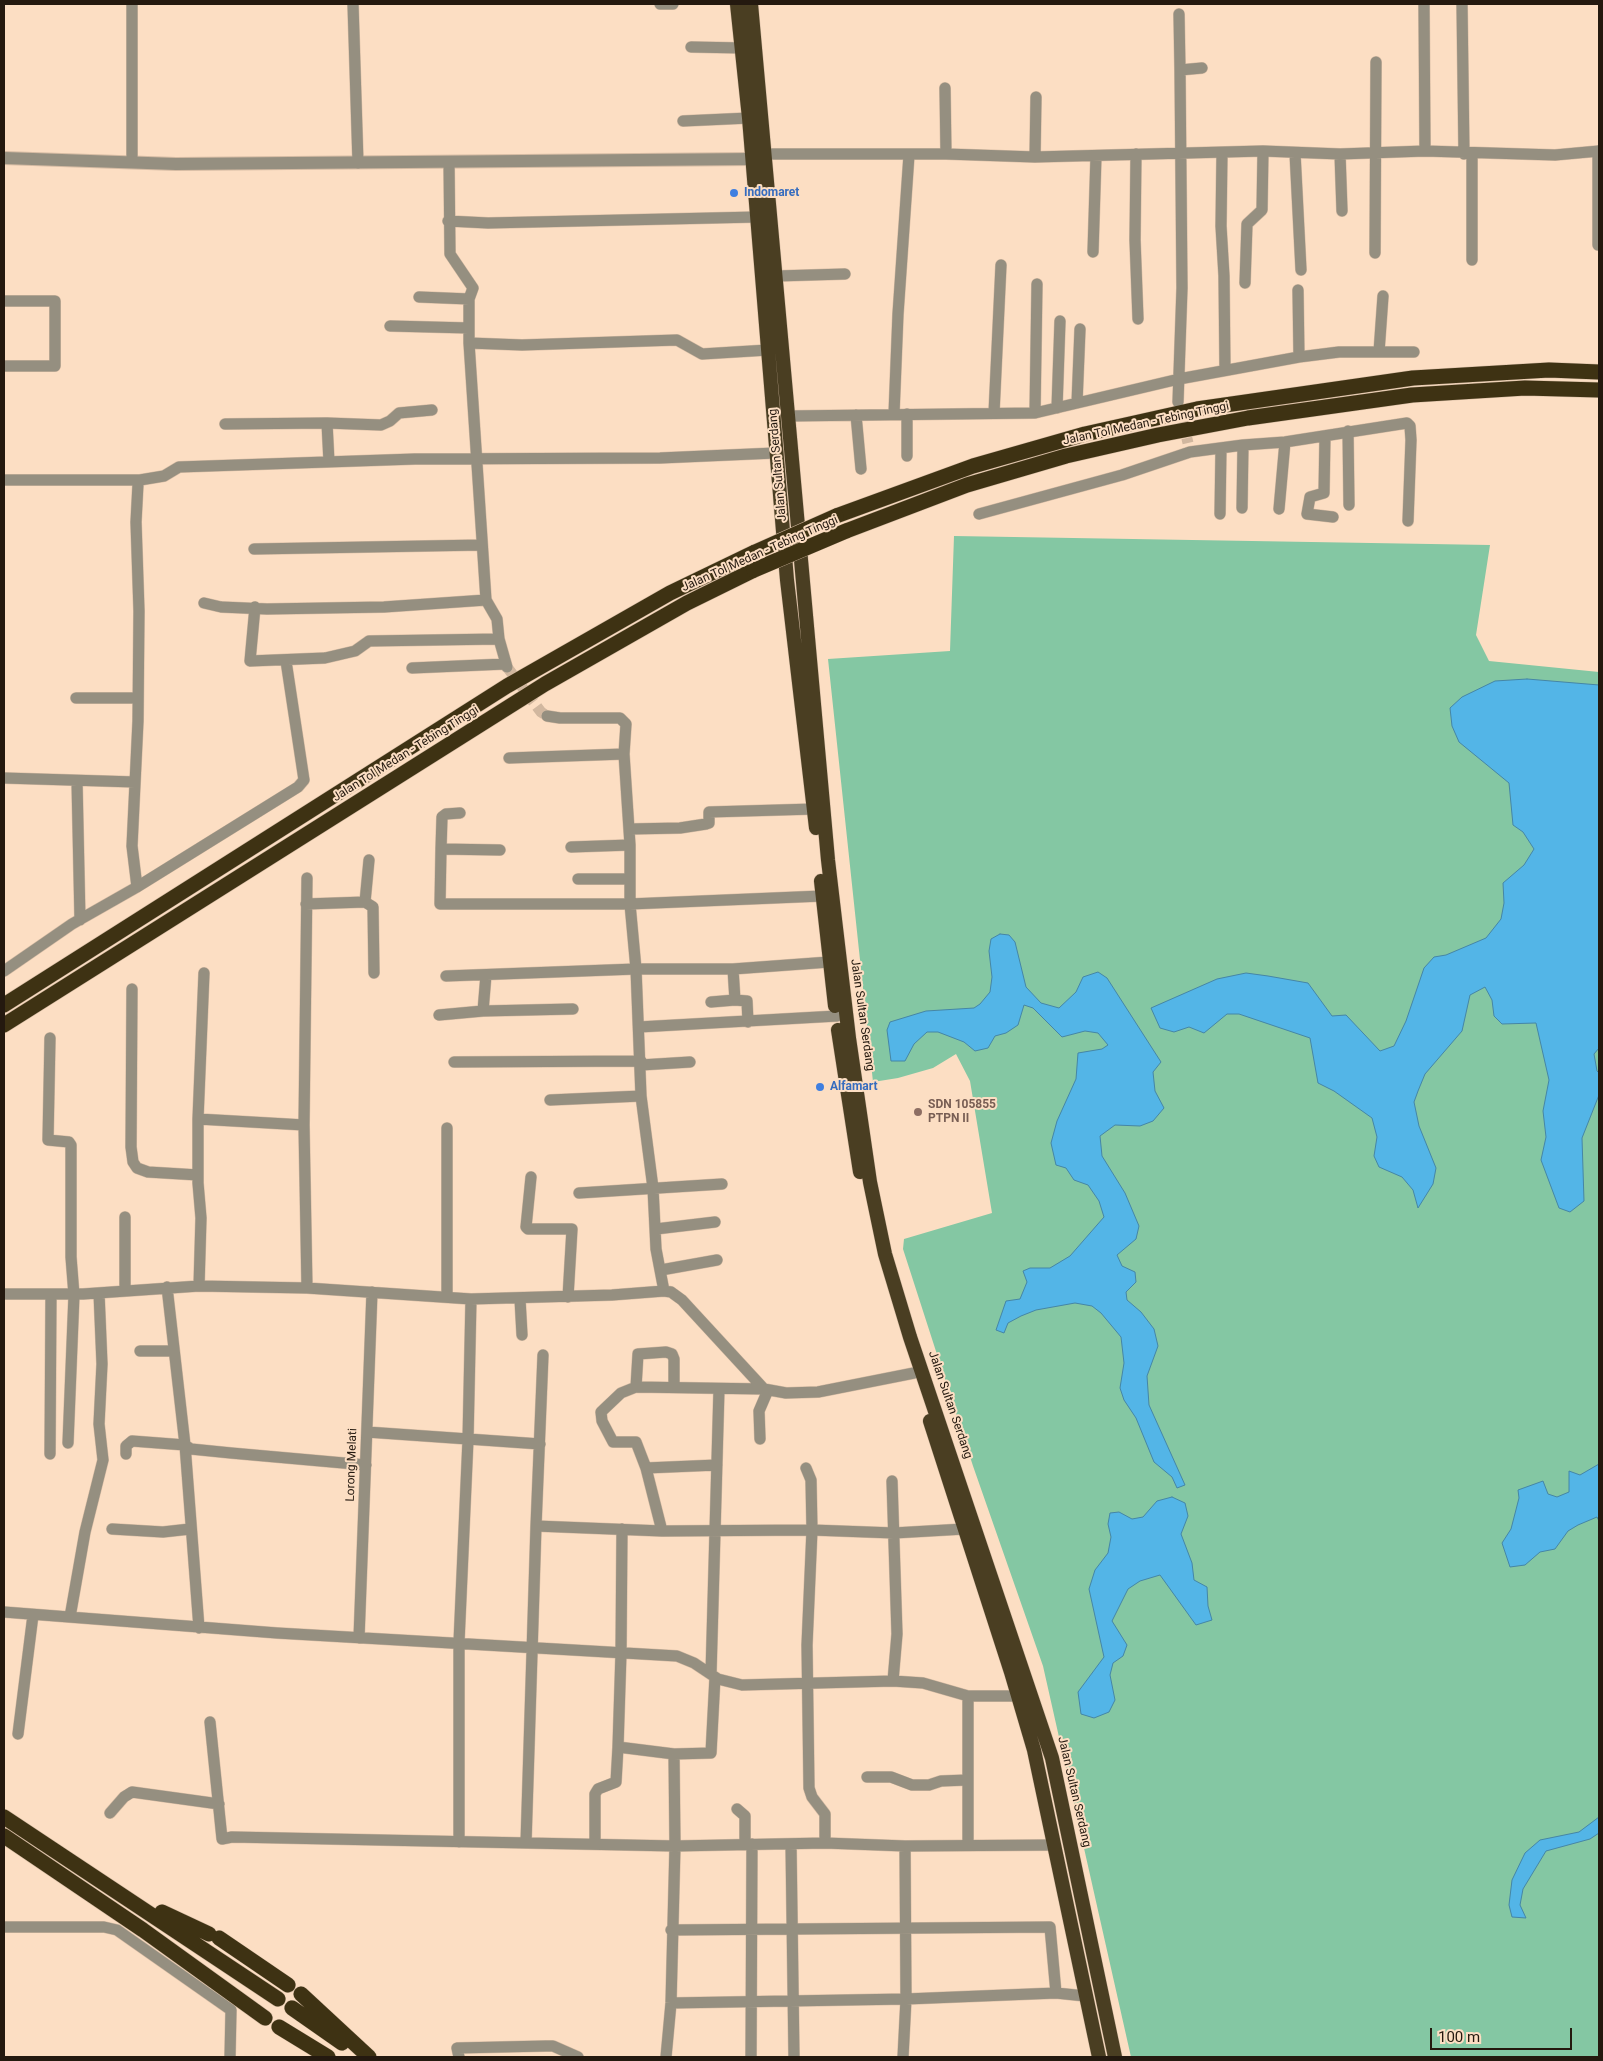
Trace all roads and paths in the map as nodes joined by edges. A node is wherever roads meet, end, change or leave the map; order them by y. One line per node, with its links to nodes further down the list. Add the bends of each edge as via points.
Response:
1 (132, 4): 36 (street)
2 (353, 4): 38 (street)
3 (660, 4): 4 (street)
4 (673, 4)
5 (737, 4): 11 (highway, Jalan Sultan Serdang)
6 (751, 4): 24 (highway, Jalan Sultan Serdang)
7 (1424, 4): 20 (street)
8 (1462, 4): 30 (street)
9 (1179, 14): 14 (street)
10 (691, 47): 11 (street)
11 (742, 48): 17 (highway, Jalan Sultan Serdang)
12 (1376, 62): 23 (street)
13 (1202, 68): 14 (street)
14 (1180, 70): 27 (street)
15 (945, 88): 25 (street)
16 (1036, 96): 33 (street)
17 (749, 118): 18 (street); 35 (highway, Jalan Sultan Serdang)
18 (683, 121)
19 (1263, 151): 22 (street); 28 (street); 50 (street, via 1262,210 1247,224)
20 (1425, 151): 23 (street); 30 (street)
21 (1599, 151): 30 (street, via 1555,155); 42 (street)
22 (1295, 153): 29 (street); 47 (street)
23 (1377, 153): 29 (street); 44 (street)
24 (765, 154): 31 (street); 49 (highway, Jalan Sultan Serdang)
25 (946, 154): 31 (street); 33 (street)
26 (1136, 154): 27 (street); 32 (street); 57 (street, via 1134,240)
27 (1181, 154): 28 (street); 70 (street)
28 (1222, 154): 68 (street)
29 (1340, 154): 39 (street)
30 (1468, 154): 45 (street)
31 (909, 155): 77 (street)
32 (1096, 156): 33 (street); 43 (street)
33 (1035, 157)
34 (4, 158): 36 (street)
35 (752, 159): 37 (street); 40 (highway, Jalan Sultan Serdang)
36 (132, 162): 38 (street)
37 (449, 162): 38 (street); 41 (street)
38 (358, 163)
39 (1342, 211)
40 (757, 217): 41 (street, via 498,223); 63 (highway, Jalan Sultan Serdang)
41 (448, 221): 55 (street, via 450,254 472,285)
42 (1598, 245)
43 (1093, 252)
44 (1375, 253)
45 (1472, 260)
46 (1001, 265): 76 (street)
47 (1301, 270)
48 (845, 274): 49 (street)
49 (776, 276): 81 (highway, Jalan Sultan Serdang)
50 (1245, 283)
51 (1037, 284): 79 (street)
52 (1298, 290): 66 (street)
53 (1383, 296): 64 (street)
54 (418, 297): 55 (street)
55 (469, 299): 60 (street)
56 (4, 301): 67 (street, via 55,301 55,366)
57 (1138, 319)
58 (1060, 321): 74 (street)
59 (390, 326): 60 (street)
60 (468, 328): 62 (street)
61 (1080, 329): 73 (street)
62 (469, 343): 63 (street, via 522,345 677,340 702,354); 91 (street)
63 (768, 350): 89 (highway, Jalan Sultan Serdang)
64 (1379, 352): 65 (street); 66 (street)
65 (1414, 352)
66 (1299, 357): 68 (street)
67 (4, 366)
68 (1225, 370): 70 (street)
69 (1599, 372): 148 (highway, Jalan Tol Medan - Tebing Tinggi, bridge, via 1549,370 1414,378 1197,409 1086,434 972,466 836,516 670,593 507,686)
70 (1179, 379): 72 (street); 73 (street)
71 (1599, 390): 154 (highway, Jalan Tol Medan - Tebing Tinggi, bridge, via 1525,388 1412,395 1248,418 1066,456 976,483 846,531 687,603 545,684)
72 (1178, 402)
73 (1077, 403): 74 (street)
74 (1057, 408): 79 (street)
75 (432, 410): 82 (street, via 399,412 381,425)
76 (994, 413): 78 (street); 79 (street)
77 (894, 414): 78 (street); 80 (street)
78 (907, 414): 90 (street)
79 (1035, 414)
80 (856, 415): 81 (street); 93 (street)
81 (789, 416): 111 (highway, Jalan Sultan Serdang)
82 (327, 423): 83 (street); 92 (street)
83 (225, 424)
84 (1348, 431): 85 (street); 96 (street); 102 (street, via 1407,423 1410,426)
85 (1325, 436): 86 (street); 101 (street, via 1324,493 1310,497 1307,514)
86 (1285, 442): 87 (street); 98 (street)
87 (1243, 445): 88 (street); 97 (street)
88 (1221, 448): 99 (street, via 1189,448 1122,475); 100 (street)
89 (775, 453): 91 (street, via 660,458); 111 (highway, Jalan Sultan Serdang)
90 (907, 456)
91 (477, 459): 92 (street); 103 (street)
92 (328, 462): 95 (street, via 176,468 164,476)
93 (861, 469)
94 (4, 480): 95 (street)
95 (140, 480): 113 (street, via 136,522)
96 (1349, 506)
97 (1242, 508)
98 (1279, 509)
99 (980, 514)
100 (1220, 514)
101 (1333, 517)
102 (1408, 521)
103 (482, 545): 104 (street); 105 (street)
104 (254, 549)
105 (486, 600): 107 (street, via 384,607); 108 (street, via 497,619)
106 (204, 603): 107 (street, via 221,607)
107 (255, 607): 109 (street, via 250,661)
108 (499, 639): 109 (street, via 369,641 355,651 314,660); 110 (street, via 506,665)
109 (286, 661): 131 (street, via 304,780 298,787)
110 (412, 668)
111 (804, 674): 120 (highway, Jalan Sultan Serdang); 231 (highway, Jalan Sultan Serdang, via 842,982 877,1222 910,1337)
112 (76, 698): 113 (street)
113 (137, 698): 119 (street)
114 (547, 716): 115 (street, via 624,719)
115 (624, 754): 116 (street); 122 (street)
116 (509, 758)
117 (4, 778): 118 (street)
118 (77, 781): 119 (street); 136 (street)
119 (135, 782): 131 (street, via 132,846)
120 (814, 809): 122 (street, via 709,812 708,824); 132 (highway, Jalan Sultan Serdang)
121 (460, 813): 125 (street, via 442,817)
122 (630, 829): 123 (street)
123 (630, 846): 124 (street); 130 (street)
124 (571, 847)
125 (441, 848): 126 (street); 135 (street, via 440,904)
126 (500, 850)
127 (370, 860): 133 (street)
128 (308, 878): 134 (street)
129 (578, 879): 130 (street)
130 (630, 879): 135 (street)
131 (137, 887): 136 (street)
132 (822, 896): 135 (street); 137 (highway, Jalan Sultan Serdang)
133 (365, 902): 134 (street); 142 (street, via 373,907)
134 (306, 904): 163 (street)
135 (630, 904): 138 (street)
136 (80, 920): 140 (street)
137 (829, 962): 139 (street); 152 (highway, Jalan Sultan Serdang)
138 (636, 969): 139 (street); 143 (street); 155 (street)
139 (733, 969): 146 (street)
140 (4, 971)
141 (204, 973): 162 (street)
142 (374, 974)
143 (486, 975): 144 (street); 150 (street)
144 (446, 976)
145 (132, 989): 165 (street, via 133,1162 137,1168 148,1172)
146 (735, 1000): 147 (street); 153 (street, via 747,1001)
147 (711, 1002)
148 (4, 1005)
149 (573, 1009): 150 (street)
150 (484, 1011): 151 (street)
151 (439, 1015)
152 (837, 1016): 153 (street); 193 (highway, Jalan Sultan Serdang, via 869,1222 880,1269)
153 (748, 1022): 155 (street)
154 (4, 1025)
155 (639, 1027): 159 (street)
156 (50, 1038): 184 (street, via 48,1140 69,1142 71,1145)
157 (454, 1062): 159 (street)
158 (690, 1062): 159 (street)
159 (641, 1063): 160 (street)
160 (642, 1096): 161 (street); 168 (street)
161 (550, 1100)
162 (198, 1119): 163 (street); 165 (street)
163 (304, 1125): 177 (street)
164 (447, 1128): 185 (street)
165 (198, 1175): 175 (street, via 201,1218)
166 (531, 1177): 186 (street, via 526,1227 572,1229)
167 (722, 1184): 168 (street)
168 (653, 1188): 169 (street); 172 (street)
169 (580, 1193)
170 (125, 1217): 178 (street)
171 (715, 1222): 172 (street)
172 (656, 1229): 174 (street)
173 (717, 1260): 174 (street)
174 (661, 1270): 179 (street)
175 (199, 1286): 176 (street); 177 (street)
176 (167, 1287): 178 (street); 191 (street)
177 (307, 1288): 180 (street)
178 (125, 1291): 181 (street)
179 (664, 1291): 186 (street); 197 (street, via 682,1300)
180 (372, 1292): 185 (street); 198 (street, Lorong Melati)
181 (99, 1293): 184 (street); 222 (street, via 102,1364 99,1424 103,1460 85,1532)
182 (4, 1294): 183 (street)
183 (51, 1294): 184 (street); 204 (street)
184 (74, 1294): 201 (street)
185 (447, 1297): 188 (street)
186 (568, 1297): 187 (street)
187 (520, 1298): 188 (street); 189 (street)
188 (471, 1300): 200 (street)
189 (522, 1335)
190 (140, 1351): 191 (street)
191 (174, 1351): 202 (street)
192 (543, 1355): 203 (street)
193 (914, 1372): 197 (street, via 818,1392 786,1393); 214 (highway, Jalan Sultan Serdang)
194 (636, 1387): 195 (street); 195 (street, via 638,1354 666,1352 674,1359); 208 (street, via 613,1400 600,1417 613,1442 636,1442)
195 (674, 1387): 196 (street)
196 (720, 1389): 197 (street); 207 (street)
197 (766, 1389): 199 (street, via 759,1411)
198 (367, 1432): 200 (street); 206 (street, Lorong Melati)
199 (760, 1439)
200 (468, 1440): 203 (street); 225 (street)
201 (68, 1443)
202 (185, 1444): 205 (street, via 132,1440 126,1446); 206 (street, via 191,1449 231,1454); 215 (street)
203 (540, 1444): 211 (street)
204 (50, 1454)
205 (126, 1454)
206 (366, 1465): 224 (street, Lorong Melati)
207 (717, 1465): 208 (street); 218 (street)
208 (646, 1468): 217 (street)
209 (806, 1468): 216 (street, via 811,1480)
210 (892, 1481): 219 (street)
211 (536, 1526): 213 (street); 226 (street)
212 (112, 1529): 215 (street)
213 (622, 1529): 217 (street); 227 (street)
214 (964, 1529): 219 (street); 231 (highway, Jalan Sultan Serdang)
215 (190, 1530): 223 (street)
216 (812, 1530): 218 (street); 219 (street); 230 (street)
217 (662, 1531): 218 (street)
218 (716, 1531): 228 (street)
219 (894, 1533): 229 (street, via 897,1634)
220 (4, 1612): 221 (street)
221 (33, 1615): 222 (street); 234 (street)
222 (70, 1617): 223 (street)
223 (198, 1628): 224 (street)
224 (359, 1638): 225 (street)
225 (459, 1642): 226 (street); 244 (street)
226 (532, 1646): 227 (street); 245 (street)
227 (621, 1653): 228 (street, via 677,1656); 235 (street)
228 (713, 1676): 230 (street, via 730,1684); 236 (street, via 713,1751 708,1754)
229 (893, 1680): 230 (street); 232 (street, via 923,1683)
230 (808, 1685): 249 (street, via 810,1788 812,1797 825,1814)
231 (1025, 1694): 232 (street); 251 (highway, Jalan Sultan Serdang); 283 (highway, Jalan Sultan Serdang, via 1052,1758)
232 (968, 1696): 238 (street)
233 (210, 1722): 239 (street)
234 (18, 1734)
235 (618, 1747): 236 (street); 246 (street, via 616,1782 598,1789 595,1794)
236 (674, 1754): 252 (street)
237 (867, 1776): 238 (street, via 892,1776 912,1785 929,1786 941,1781)
238 (967, 1780): 250 (street)
239 (219, 1804): 241 (street, via 132,1792); 244 (street, via 222,1839)
240 (737, 1810): 247 (street, via 745,1816)
241 (110, 1813)
242 (4, 1817): 254 (highway)
243 (4, 1836): 270 (highway)
244 (459, 1842): 245 (street)
245 (526, 1843): 246 (street)
246 (595, 1844): 252 (street)
247 (748, 1844): 248 (street); 252 (street); 257 (street)
248 (791, 1844): 249 (street); 256 (street)
249 (825, 1844): 253 (street)
250 (968, 1845): 251 (street); 253 (street)
251 (1055, 1845): 263 (highway, Jalan Sultan Serdang)
252 (675, 1846): 259 (street)
253 (906, 1846): 258 (street)
254 (113, 1890): 260 (highway, via 214,1936); 264 (highway)
255 (4, 1927): 272 (street, via 104,1927 117,1930 231,2010)
256 (792, 1928): 257 (street); 258 (street); 266 (street)
257 (752, 1929): 259 (street); 267 (street)
258 (906, 1929): 261 (street, via 1050,1927); 265 (street)
259 (671, 1930): 268 (street)
260 (288, 1985)
261 (1056, 1993): 263 (street); 265 (street)
262 (301, 1994): 275 (highway)
263 (1086, 1996): 282 (highway, Jalan Sultan Serdang)
264 (278, 1999)
265 (906, 1999): 266 (street); 281 (street)
266 (792, 2001): 267 (street); 280 (street)
267 (752, 2002): 268 (street); 279 (street)
268 (670, 2003): 278 (street)
269 (292, 2008): 274 (highway)
270 (265, 2018)
271 (279, 2027): 273 (highway)
272 (230, 2057)
273 (328, 2057)
274 (363, 2057)
275 (369, 2057)
276 (458, 2057): 277 (street, via 458,2048 553,2046)
277 (578, 2057)
278 (666, 2057)
279 (751, 2057)
280 (794, 2057)
281 (903, 2057)
282 (1100, 2057)
283 (1114, 2057)

